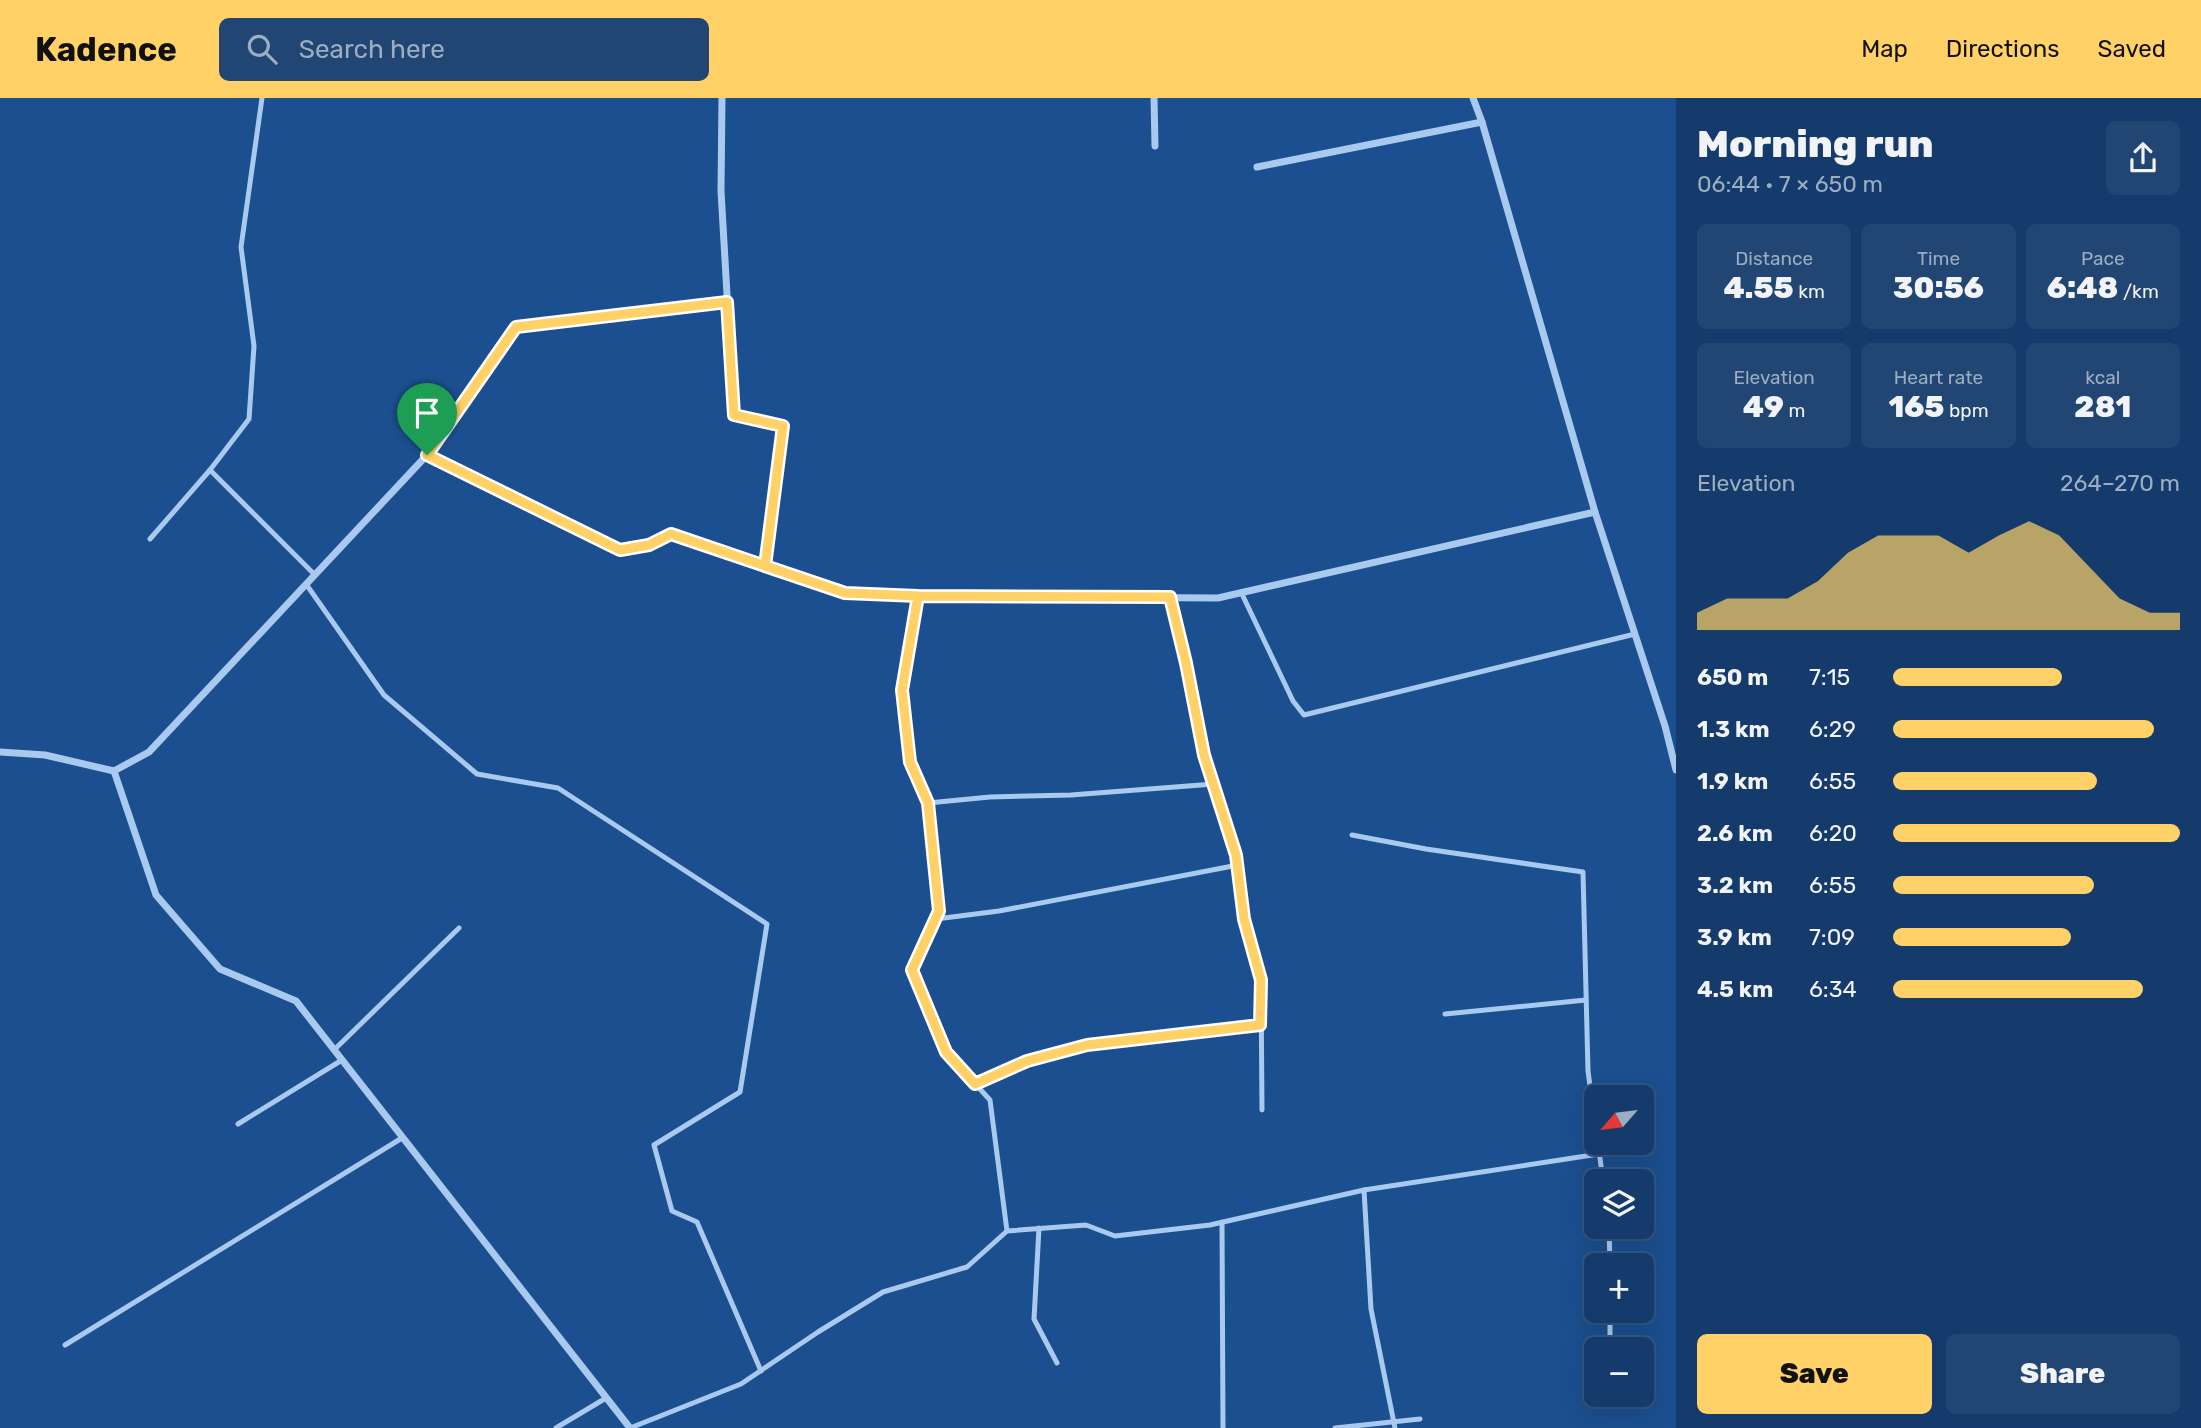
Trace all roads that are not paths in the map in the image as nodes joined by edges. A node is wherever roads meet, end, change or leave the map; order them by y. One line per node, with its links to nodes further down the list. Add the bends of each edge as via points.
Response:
1 (262, 98): 11 (lane, via 241,247 254,346 249,419)
2 (722, 98): 8 (street, via 720,191)
3 (1154, 98): 6 (street)
4 (1473, 98): 5 (street)
5 (1482, 122): 7 (street); 12 (street)
6 (1155, 146)
7 (1257, 167)
8 (727, 302): 9 (street); 10 (street, via 516,327)
9 (734, 415): 14 (lane, via 783,426)
10 (427, 455): 14 (street, via 620,550 649,545 671,534); 15 (street)
11 (210, 470): 13 (lane); 15 (lane)
12 (1595, 512): 17 (street); 20 (street)
13 (149, 539)
14 (765, 566): 18 (street, via 845,593)
15 (315, 575): 16 (street)
16 (306, 584): 23 (street, via 149,752); 47 (lane, via 384,695 477,774 558,788 767,924 740,1092 654,1145 672,1211 697,1222)
17 (1241, 592): 19 (street, via 1218,598); 20 (lane, via 1304,715)
18 (918, 596): 19 (street); 25 (lane, via 902,690 910,762)
19 (1170, 597): 24 (lane)
20 (1635, 634): 22 (street)
21 (0, 752): 23 (street, via 45,755)
22 (1676, 770)
23 (114, 771): 33 (street, via 156,895 220,969 296,1001)
24 (1214, 784): 25 (lane); 27 (lane)
25 (928, 803): 28 (lane, via 939,911)
26 (1352, 835): 30 (lane, via 1583,872)
27 (1238, 865): 28 (lane); 32 (lane, via 1244,919 1261,980)
28 (936, 919): 35 (lane, via 912,970 946,1052)
29 (459, 928): 33 (lane)
30 (1586, 1000): 31 (lane); 36 (lane)
31 (1445, 1014)
32 (1260, 1025): 35 (lane, via 1087,1045 1027,1061); 37 (lane)
33 (334, 1050): 34 (street)
34 (342, 1060): 38 (lane); 39 (street)
35 (975, 1084): 44 (lane, via 990,1100)
36 (1590, 1085)
37 (1262, 1110)
38 (238, 1124)
39 (402, 1138): 45 (lane); 48 (street)
40 (1592, 1155): 41 (lane)
41 (1364, 1190): 42 (lane); 50 (lane, via 1371,1309)
42 (1222, 1222): 43 (lane, via 1115,1237 1086,1225); 53 (lane)
43 (1040, 1228): 44 (lane); 46 (lane, via 1034,1319)
44 (1007, 1231): 47 (lane, via 967,1267 883,1292)
45 (65, 1345)
46 (1057, 1363)
47 (761, 1371): 52 (lane, via 741,1384)
48 (606, 1398): 51 (lane); 52 (street)
49 (1420, 1419): 50 (lane)
50 (1394, 1420): 54 (lane); 55 (lane)
51 (556, 1428)
52 (630, 1428)
53 (1223, 1428)
54 (1335, 1428)
55 (1395, 1428)

